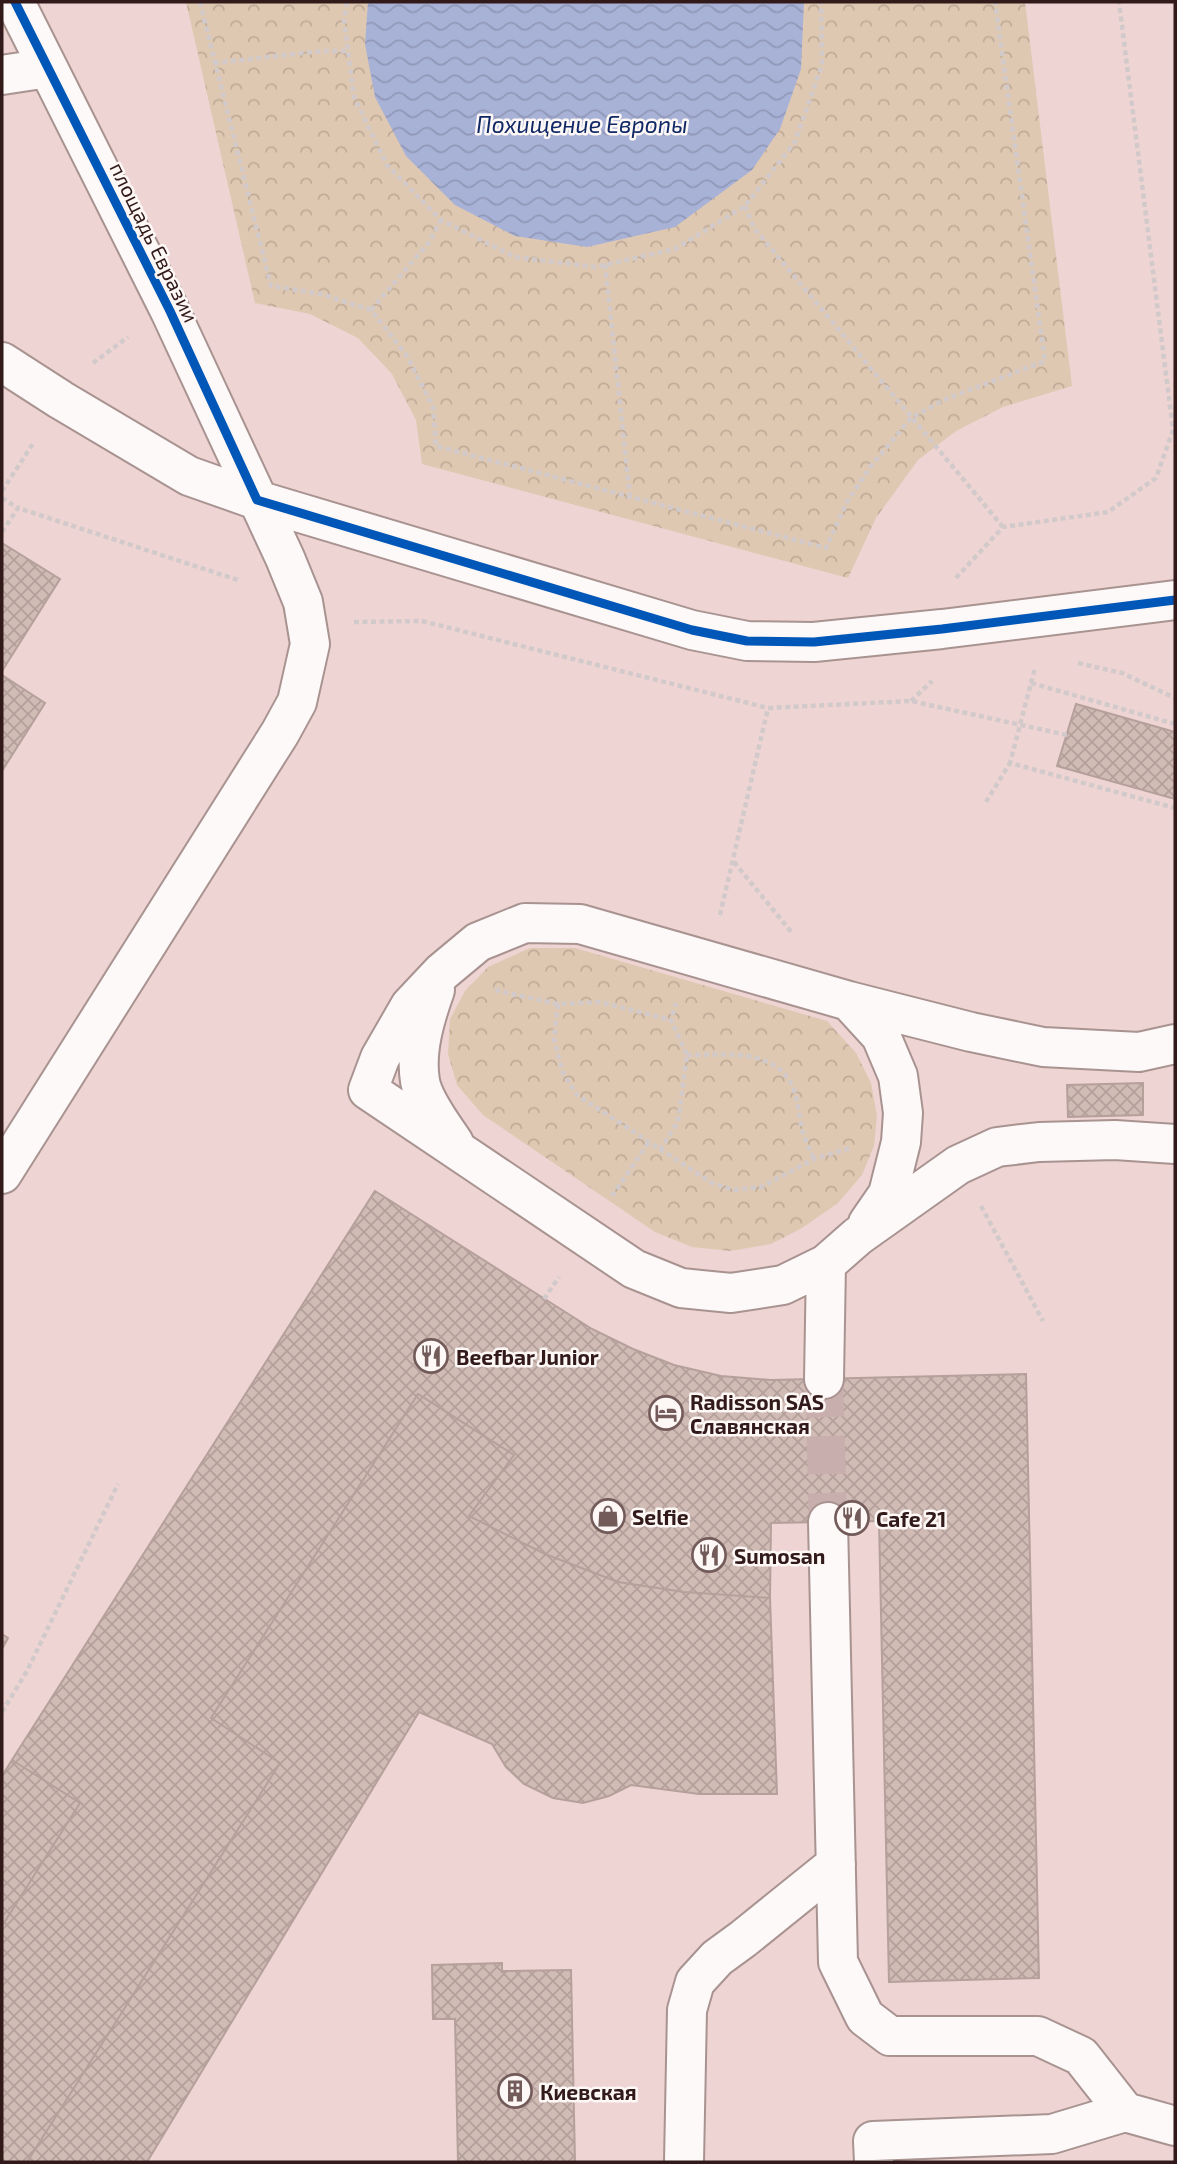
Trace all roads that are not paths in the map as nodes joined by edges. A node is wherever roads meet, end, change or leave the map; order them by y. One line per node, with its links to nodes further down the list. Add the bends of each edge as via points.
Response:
1 (15, 3): 2 (street, площадь Евразии)
2 (48, 68): 3 (street); 5 (street, площадь Евразии, via 170,311)
3 (2, 75)
4 (2, 362): 5 (street, via 189,476)
5 (257, 500): 6 (street, via 692,630 747,641 827,641); 12 (street, площадь Евразии, via 303,602 310,643 297,702)
6 (1175, 600)
7 (442, 972): 8 (street, via 478,942 525,923 579,924); 11 (street, via 420,1049 420,1083); 11 (street, via 410,1006 380,1058 368,1090)
8 (849, 1001): 9 (street, via 1043,1046 1139,1052); 13 (street, via 881,1036 898,1076 903,1113 888,1194)
9 (1175, 1044)
10 (1175, 1144): 13 (street, via 1115,1140 997,1147 958,1165)
11 (459, 1150): 14 (street, via 635,1269 681,1288 731,1293 783,1285)
12 (2, 1174)
13 (858, 1236): 14 (street)
14 (826, 1264): 15 (street)
15 (824, 1379)
16 (828, 1522): 17 (street)
17 (835, 1864): 18 (street, via 838,1962 865,2017 890,2036 1038,2036 1081,2056); 20 (street, via 717,1958 695,1982 687,2010)
18 (1125, 2112): 19 (street); 21 (street, via 1052,2134 873,2141)
19 (1175, 2126)
20 (684, 2162)
21 (874, 2162)

